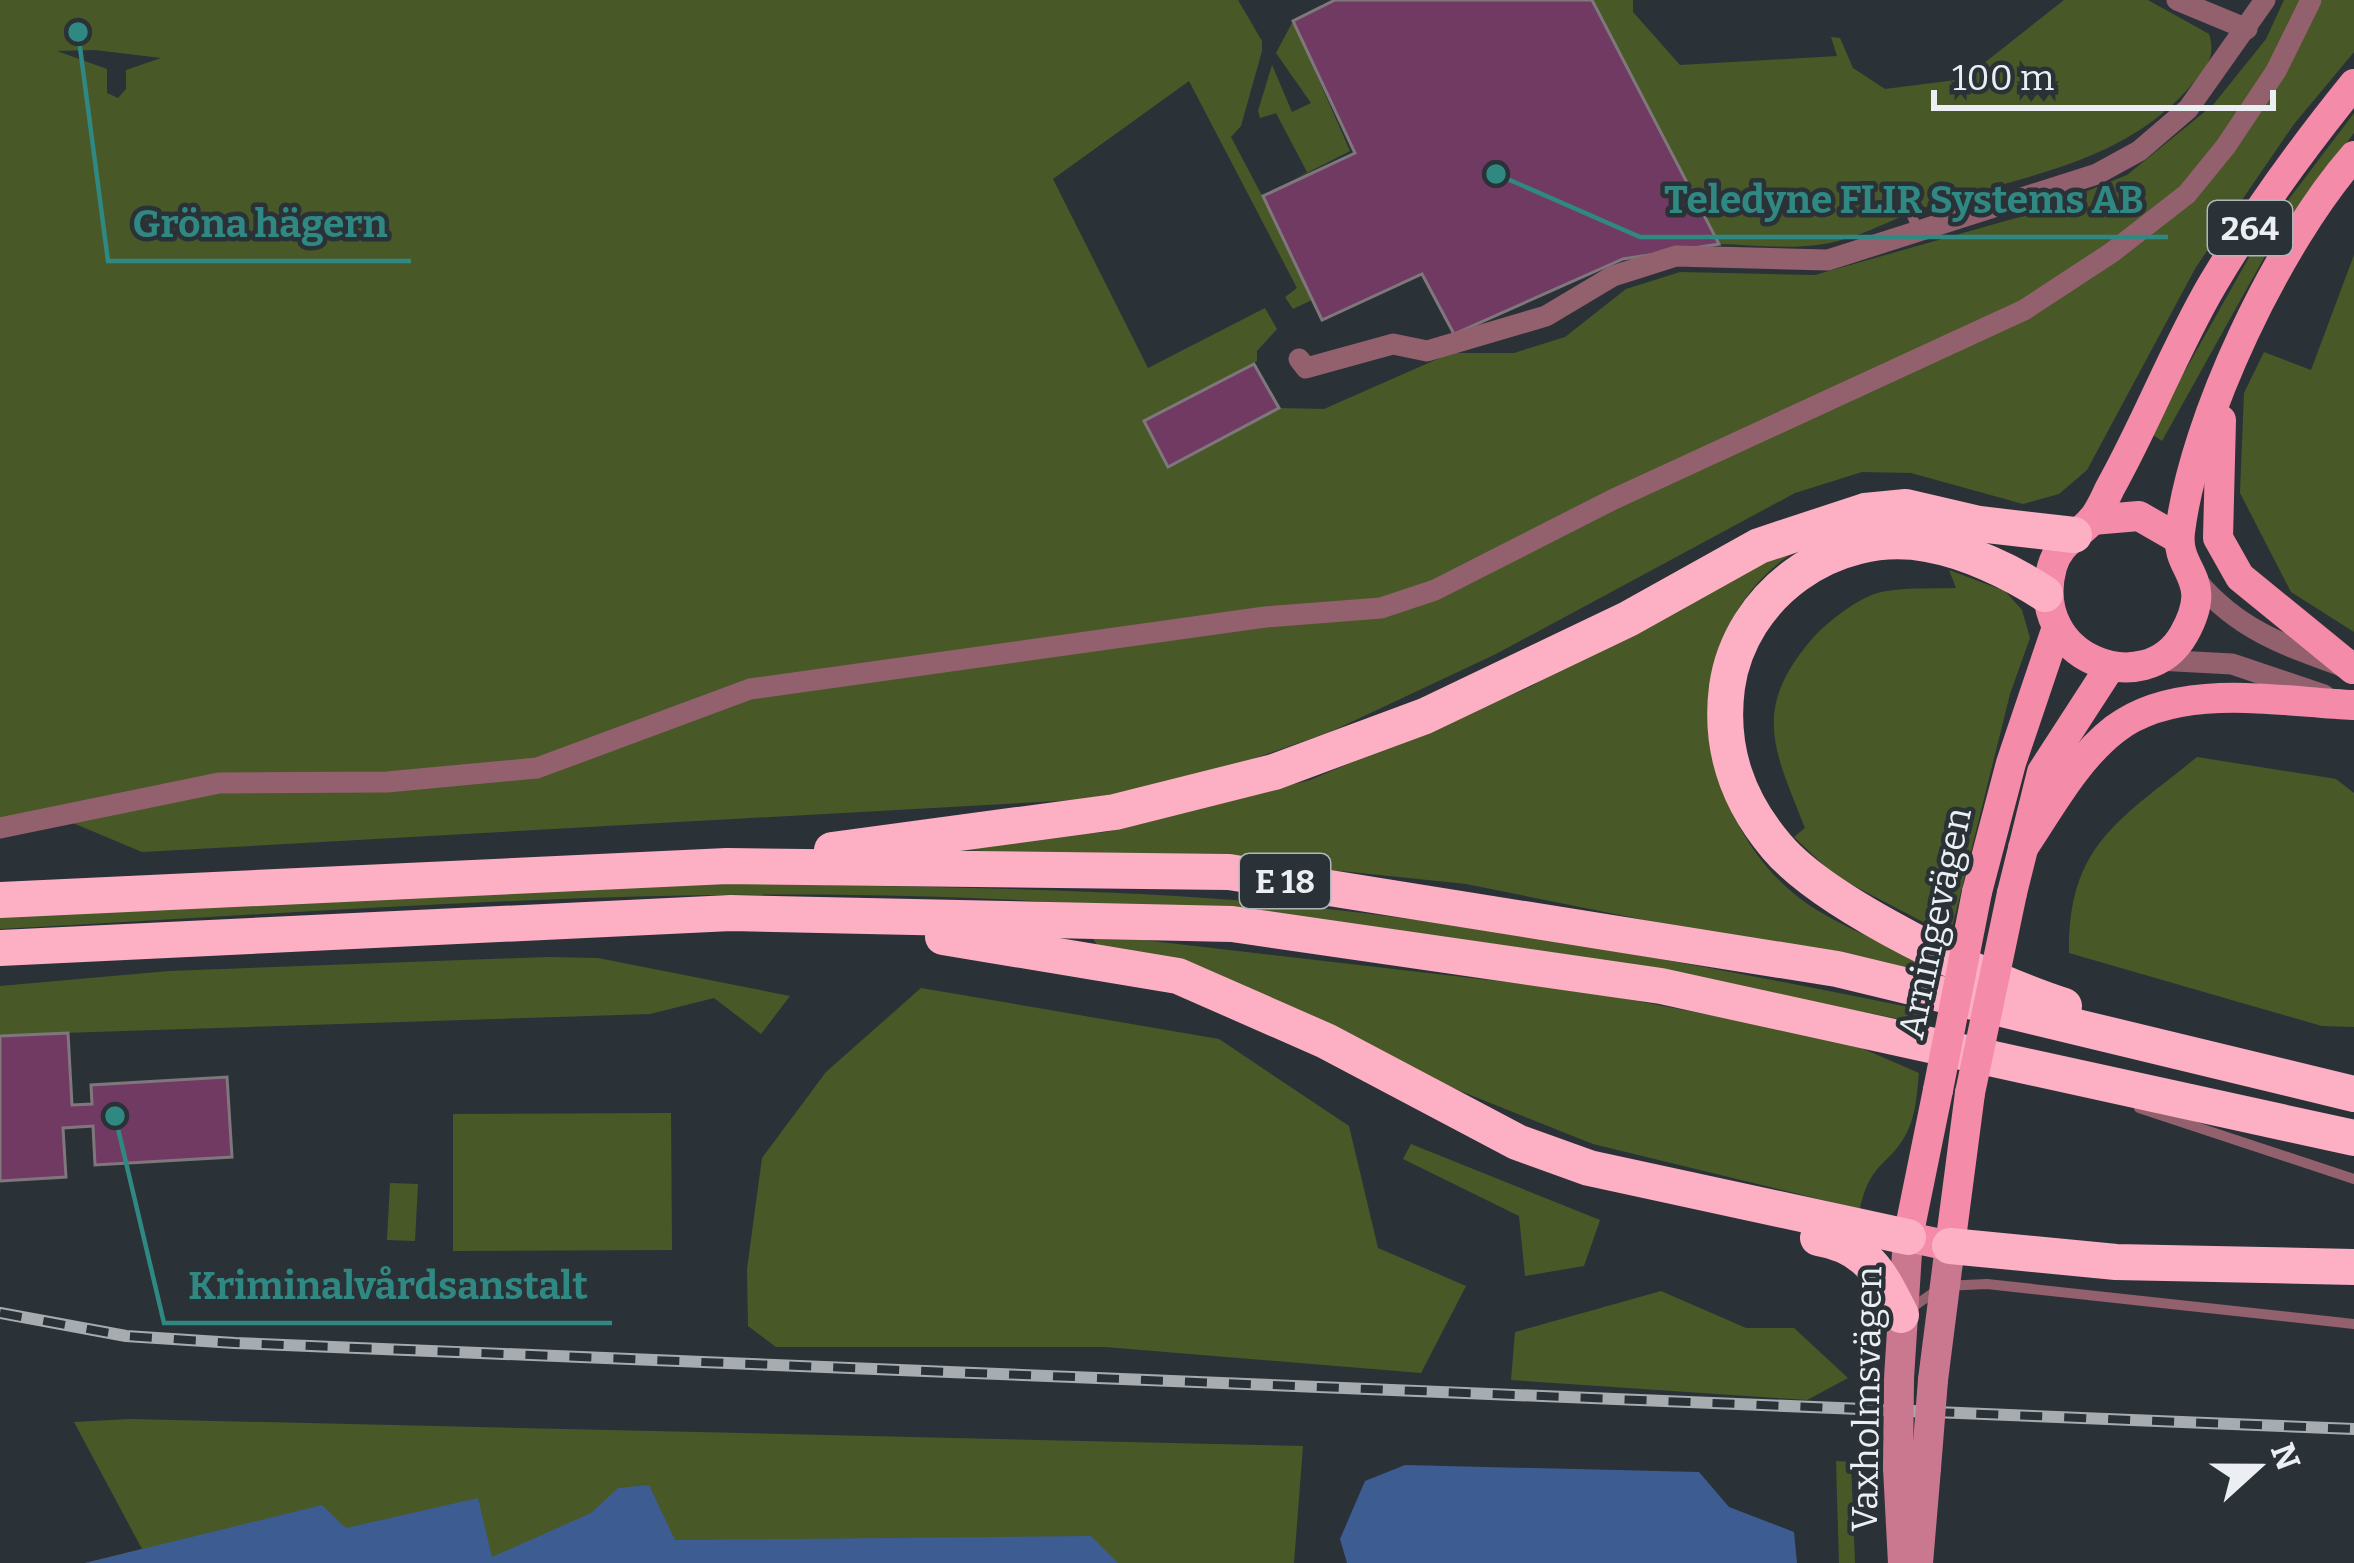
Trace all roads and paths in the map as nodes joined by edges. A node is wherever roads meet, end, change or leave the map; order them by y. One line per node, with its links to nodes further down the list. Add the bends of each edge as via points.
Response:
1 (2176, 0): 4 (street)
2 (2265, 0): 4 (street)
3 (2311, 0): 20 (street, via 2226,146 2187,194 2111,253 2024,310 1435,590 1381,608 750,689 537,768 387,782 219,783)
4 (2248, 29): 8 (street, via 2188,109 2139,151 2039,196)
5 (2354, 84): 11 (main road, 264, via 2213,284)
6 (2354, 156): 10 (main road, 264, via 2264,292)
7 (1905, 198): 8 (lane)
8 (1918, 231): 9 (street, via 1828,260 1676,256 1612,276 1546,316 1427,350 1394,344 1306,368)
9 (1299, 359)
10 (2223, 390): 12 (main road, 264, via 2192,466); 18 (main road, via 2218,538 2240,578)
11 (2083, 527): 12 (main road, via 2139,516); 14 (main road, 264, via 2057,549); 22 (highway, via 1979,524 1906,507 1864,511 1759,546 1628,620 1425,716 1274,772 1114,812)
12 (2179, 539): 13 (main road)
13 (2198, 582): 16 (main road, via 2195,615 2178,645); 18 (street, via 2224,613 2271,641)
14 (2045, 594): 15 (main road); 27 (highway, via 2019,576 1925,544 1851,548 1814,564 1753,614 1732,655 1723,719 1730,773 1777,847 1822,889 1879,922 2046,1000)
15 (2056, 630): 17 (main road, via 2080,656); 32 (main road, Arningevägen, bridge, via 1977,892)
16 (2156, 660): 17 (main road); 19 (street, via 2232,664)
17 (2110, 667): 21 (main road, Arningevägen, via 2042,772)
18 (2354, 669)
19 (2354, 705): 21 (main road, via 2227,699 2164,706 2116,728 2073,773)
20 (0, 828)
21 (2023, 848): 33 (main road, Arningevägen, bridge, via 1970,1093)
22 (727, 866): 23 (highway, E 18); 27 (highway, E 18, via 1229,872 1837,969)
23 (0, 900)
24 (731, 913): 25 (highway, E 18); 26 (highway, E 18, via 1232,924 1661,986); 30 (highway, via 960,939 1178,976 1326,1041 1517,1142)
25 (0, 948)
26 (1832, 1020): 29 (highway, E 18); 31 (lane, via 1893,1051 2119,1102)
27 (2268, 1074): 28 (highway, E 18)
28 (2354, 1094)
29 (2354, 1138)
30 (1589, 1168): 32 (highway); 36 (highway, via 1616,1192 1861,1249)
31 (2354, 1179)
32 (1908, 1237): 33 (main road); 36 (main road, Vaxholmsvägen)
33 (1950, 1246): 34 (highway, via 2116,1262); 35 (main road)
34 (2354, 1267)
35 (1943, 1286): 36 (lane); 37 (lane, via 1987,1284); 38 (main road, bridge)
36 (1901, 1315): 38 (main road, Vaxholmsvägen, bridge, via 1899,1378)
37 (2354, 1324)
38 (1912, 1468): 39 (main road, Vaxholmsvägen); 40 (main road)
39 (1904, 1563)
40 (1918, 1563)

